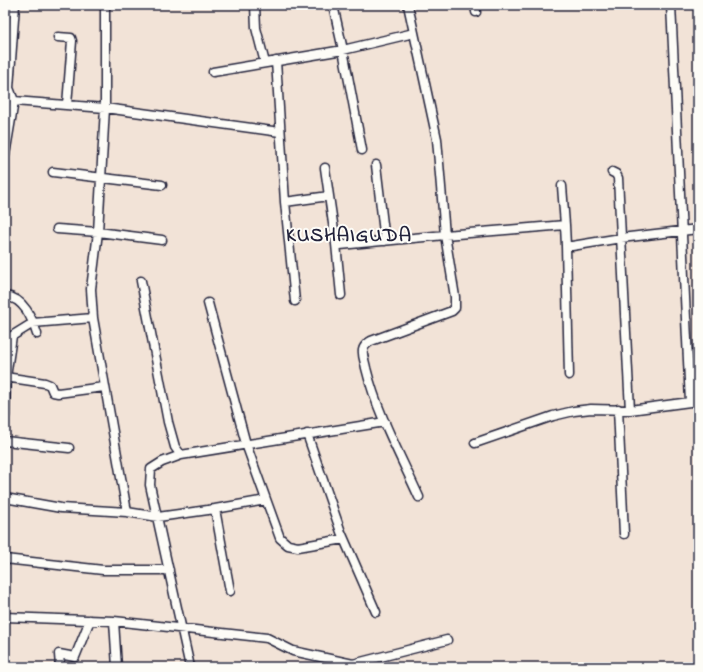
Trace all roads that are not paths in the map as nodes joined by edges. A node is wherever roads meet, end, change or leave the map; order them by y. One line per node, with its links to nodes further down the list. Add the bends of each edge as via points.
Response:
1 (15, 5): 8 (street)
2 (104, 5): 17 (street)
3 (255, 5): 12 (street, via 256,28)
4 (333, 5): 10 (street)
5 (408, 5): 7 (street)
6 (671, 5): 33 (street)
7 (414, 33): 10 (street); 35 (street, via 437,139)
8 (9, 35): 14 (street)
9 (58, 37): 16 (street, via 71,38 72,41)
10 (343, 50): 11 (street); 19 (street)
11 (276, 61): 12 (street); 18 (street)
12 (265, 63): 13 (street)
13 (213, 72)
14 (7, 88): 15 (street)
15 (14, 101): 16 (street); 20 (street)
16 (67, 105): 17 (street)
17 (105, 108): 18 (street); 25 (street)
18 (280, 132): 29 (street)
19 (362, 150)
20 (5, 155)
21 (376, 165): 38 (street)
22 (325, 168): 28 (street)
23 (53, 172): 25 (street)
24 (612, 172): 36 (street, via 618,178)
25 (101, 177): 26 (street); 34 (street)
26 (162, 185)
27 (562, 186): 30 (street)
28 (329, 196): 29 (street); 39 (street)
29 (285, 202): 44 (street)
30 (565, 225): 35 (street); 40 (street)
31 (57, 229): 34 (street)
32 (698, 229): 33 (street)
33 (682, 231): 36 (street); 52 (street)
34 (98, 232): 37 (street); 46 (street, via 91,289)
35 (445, 235): 38 (street); 56 (street, via 454,310 371,341 363,350 370,386)
36 (621, 238): 40 (street); 54 (street)
37 (162, 240)
38 (385, 241): 39 (street)
39 (336, 244): 42 (street)
40 (566, 246): 49 (street)
41 (141, 281): 62 (street, via 168,422 175,447)
42 (341, 295)
43 (5, 296): 47 (street, via 15,298 22,304)
44 (295, 301)
45 (208, 303): 60 (street)
46 (93, 318): 47 (street); 51 (street)
47 (33, 323): 48 (street); 50 (street, via 12,336)
48 (37, 334)
49 (569, 375)
50 (6, 377): 51 (street, via 45,383 50,385 53,392 58,393); 55 (street)
51 (104, 387): 67 (street)
52 (694, 402): 54 (street)
53 (618, 410): 54 (street); 59 (street, via 574,411); 69 (street)
54 (630, 410)
55 (5, 416)
56 (385, 422): 57 (street); 63 (street)
57 (307, 434): 60 (street); 70 (street)
58 (5, 442): 61 (street)
59 (475, 443)
60 (246, 444): 62 (street); 65 (street)
61 (69, 448)
62 (181, 455): 68 (street, via 151,469 150,485)
63 (419, 497)
64 (5, 498): 67 (street, via 61,508)
65 (266, 500): 66 (street); 70 (street, via 280,538 288,545 298,547)
66 (215, 509): 68 (street); 73 (street)
67 (127, 512): 68 (street)
68 (158, 517): 72 (street)
69 (624, 534)
70 (344, 539): 74 (street)
71 (5, 559): 72 (street, via 103,570)
72 (169, 570): 78 (street)
73 (230, 591)
74 (376, 612)
75 (5, 617): 76 (street)
76 (90, 620): 77 (street); 80 (street, via 75,657 59,654)
77 (114, 621): 78 (street); 81 (street)
78 (182, 629): 79 (street, via 267,638 293,651 353,664); 82 (street)
79 (447, 640)
80 (60, 667)
81 (117, 667)
82 (190, 667)

